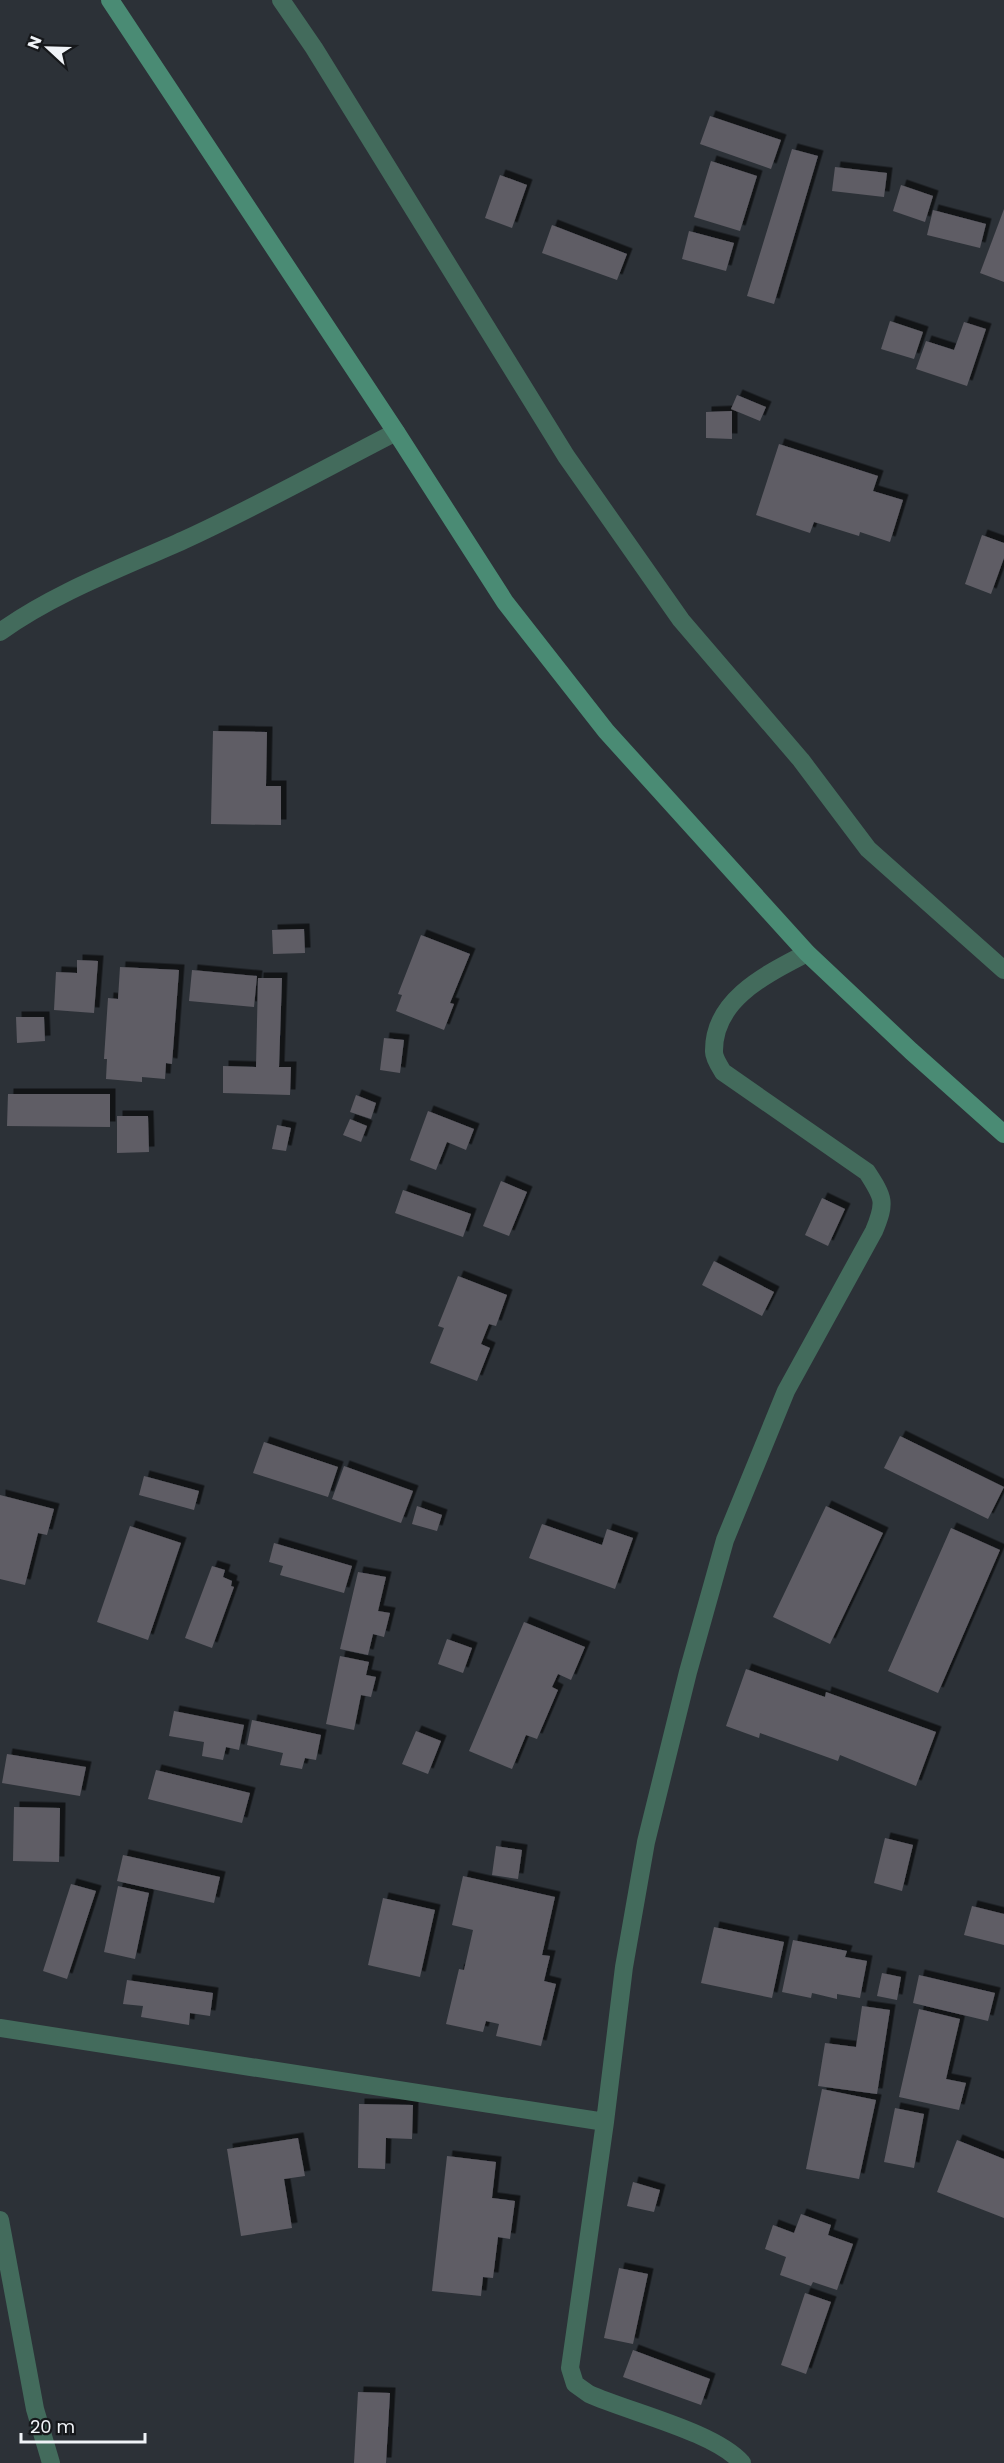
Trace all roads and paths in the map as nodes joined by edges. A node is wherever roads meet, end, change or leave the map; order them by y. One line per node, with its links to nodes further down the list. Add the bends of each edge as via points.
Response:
1 (110, 0): 3 (main road)
2 (281, 0): 6 (street, via 566,456 681,620 801,760 868,849)
3 (396, 432): 4 (street, via 185,539 91,580); 5 (main road, via 505,602 606,731)
4 (0, 632)
5 (807, 953): 7 (main road); 9 (street, via 763,976 730,1003 718,1028 713,1053 723,1072 867,1172 882,1194 881,1213 786,1391 725,1540 646,1842 624,1967)
6 (1004, 970)
7 (1004, 1134)
8 (0, 2028): 9 (street)
9 (605, 2122): 12 (street, via 573,2340 570,2368 575,2384 609,2403 702,2436)
10 (0, 2220): 11 (street, via 35,2409)
11 (51, 2463)
12 (742, 2463)

